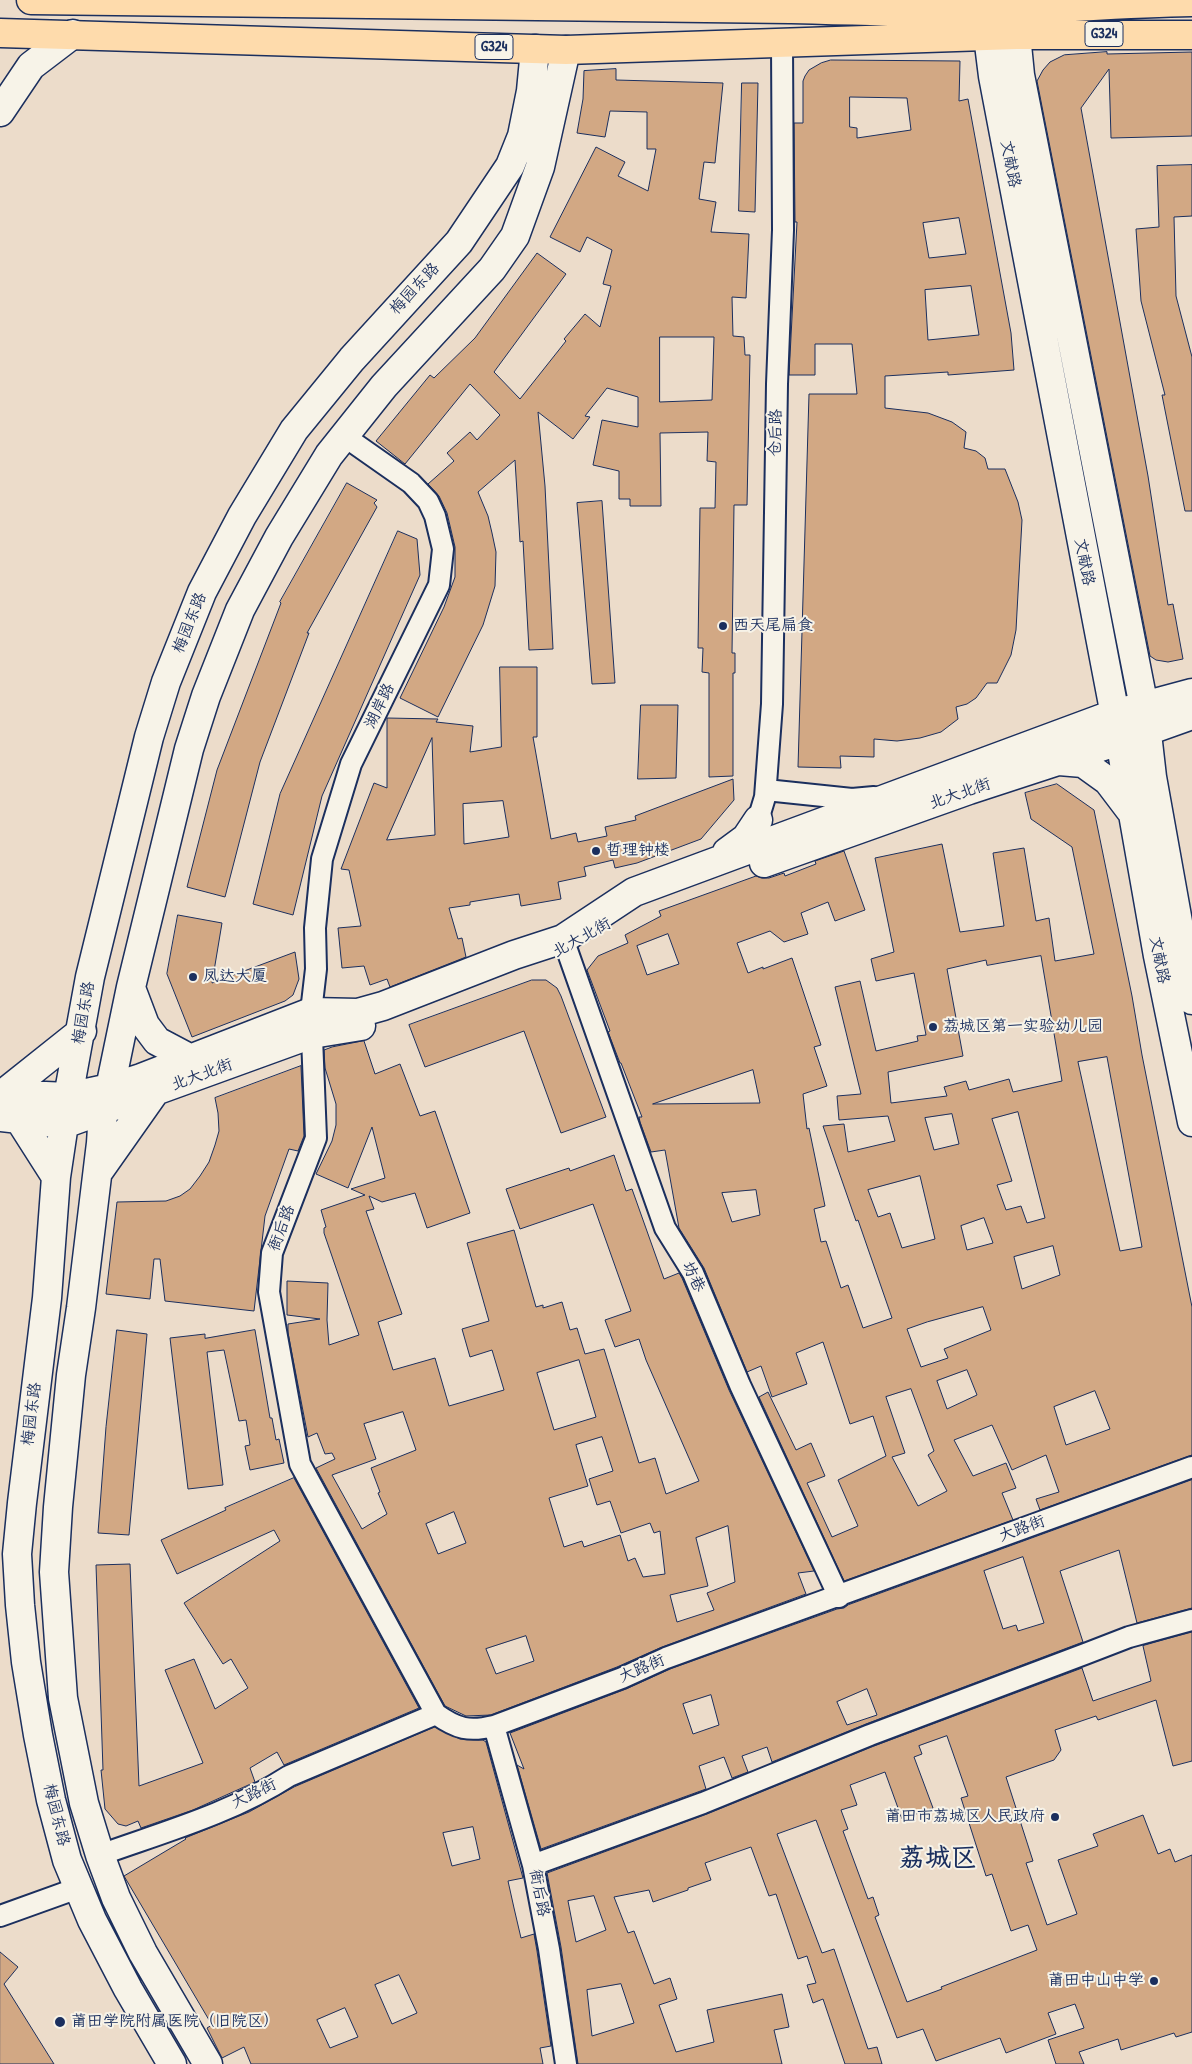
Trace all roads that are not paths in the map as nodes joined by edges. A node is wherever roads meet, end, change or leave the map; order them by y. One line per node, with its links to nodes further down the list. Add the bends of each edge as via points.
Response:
1 (31, 0): 2 (highway, G324)
2 (72, 0): 6 (highway, G324)
3 (862, 0): 7 (main road)
4 (1123, 2): 5 (highway, G324); 8 (highway, G324)
5 (1192, 2)
6 (790, 5): 7 (highway, G324)
7 (829, 11): 8 (highway, G324)
8 (999, 15): 11 (highway, G324); 12 (highway, G324); 18 (main road, 文献路, via 995,86); 20 (main road, 文献路, via 1020,75)
9 (0, 33): 10 (highway, G324)
10 (73, 34): 13 (highway, G324); 15 (main road, via 31,66)
11 (1192, 35)
12 (782, 44): 14 (highway, G324); 23 (street, 仓后路, via 783,230 772,704)
13 (535, 49): 14 (highway, G324); 32 (main road, 梅园东路, via 522,136 510,166 459,242 352,359 294,430 242,516 202,592 166,682 149,738 90,977)
14 (566, 50): 16 (main road, 梅园东路, via 540,167 515,236 492,268 384,386)
15 (0, 112)
16 (344, 436): 29 (main road, 梅园东路, via 328,455 240,610 206,696 189,749); 31 (street, 湖岸路, via 411,483 428,501 443,549 439,585 351,764 322,860 315,928)
17 (1192, 693): 20 (main road)
18 (1114, 714): 20 (main road, 北大北街); 21 (main road, 文献路); 24 (main road, 北大北街)
19 (1192, 715): 20 (main road)
20 (1150, 722): 21 (main road, 北大北街); 30 (main road, 文献路, via 1174,905)
21 (1119, 742): 22 (main road, 北大北街); 25 (main road, 文献路)
22 (1059, 761): 25 (main road, via 1083,763 1096,772 1108,781); 28 (main road, 北大北街, via 628,912)
23 (766, 790): 24 (street, via 852,799); 26 (street, 仓后路)
24 (896, 795): 27 (main road, 北大北街)
25 (1133, 813): 38 (main road, 文献路)
26 (758, 820): 27 (main road, via 746,838)
27 (703, 866): 31 (main road, 北大北街, via 634,892 563,939 383,1006)
28 (566, 950): 31 (main road, 北大北街, via 353,1028); 44 (street, 坊巷, via 665,1228 693,1272 740,1385)
29 (131, 987): 33 (main road, via 144,1025 157,1041); 36 (main road, 梅园东路)
30 (1192, 1000)
31 (312, 1023): 33 (main road, 北大北街); 34 (main road, 北大北街); 46 (street, 衙后路, via 316,1138 272,1253 269,1292 300,1464)
32 (82, 1031): 35 (main road, 梅园东路); 37 (main road)
33 (191, 1059): 36 (main road, 北大北街)
34 (154, 1092): 36 (main road, 北大北街); 41 (main road)
35 (68, 1097): 36 (main road, 北大北街); 37 (main road, 北大北街); 39 (main road, 梅园东路)
36 (106, 1100): 39 (main road, 北大北街); 41 (main road, 梅园东路)
37 (5, 1106): 39 (main road, 北大北街); 40 (main road)
38 (1192, 1122)
39 (64, 1124): 40 (main road, 梅园东路)
40 (56, 1177): 43 (main road, 梅园东路, via 47,1298 28,1445)
41 (95, 1177): 48 (main road, 梅园东路, via 64,1442 54,1572 63,1698 84,1803)
42 (1192, 1467): 44 (street, 大路街)
43 (9, 1554): 50 (main road, 梅园东路, via 51,1800)
44 (839, 1597): 47 (street, 大路街, via 666,1658)
45 (1192, 1620): 49 (street, via 1112,1644 870,1735 703,1803)
46 (436, 1714): 47 (street, 大路街, via 458,1728 478,1730); 48 (street, 大路街, via 289,1776 207,1816)
47 (494, 1726): 49 (street, 衙后路)
48 (100, 1855): 53 (main road, 梅园东路, via 116,1898 143,1953)
49 (533, 1865): 54 (street, 衙后路)
50 (78, 1888): 51 (street); 52 (main road, 梅园东路, via 119,1973)
51 (0, 1916)
52 (172, 2064)
53 (208, 2064)
54 (566, 2064)

